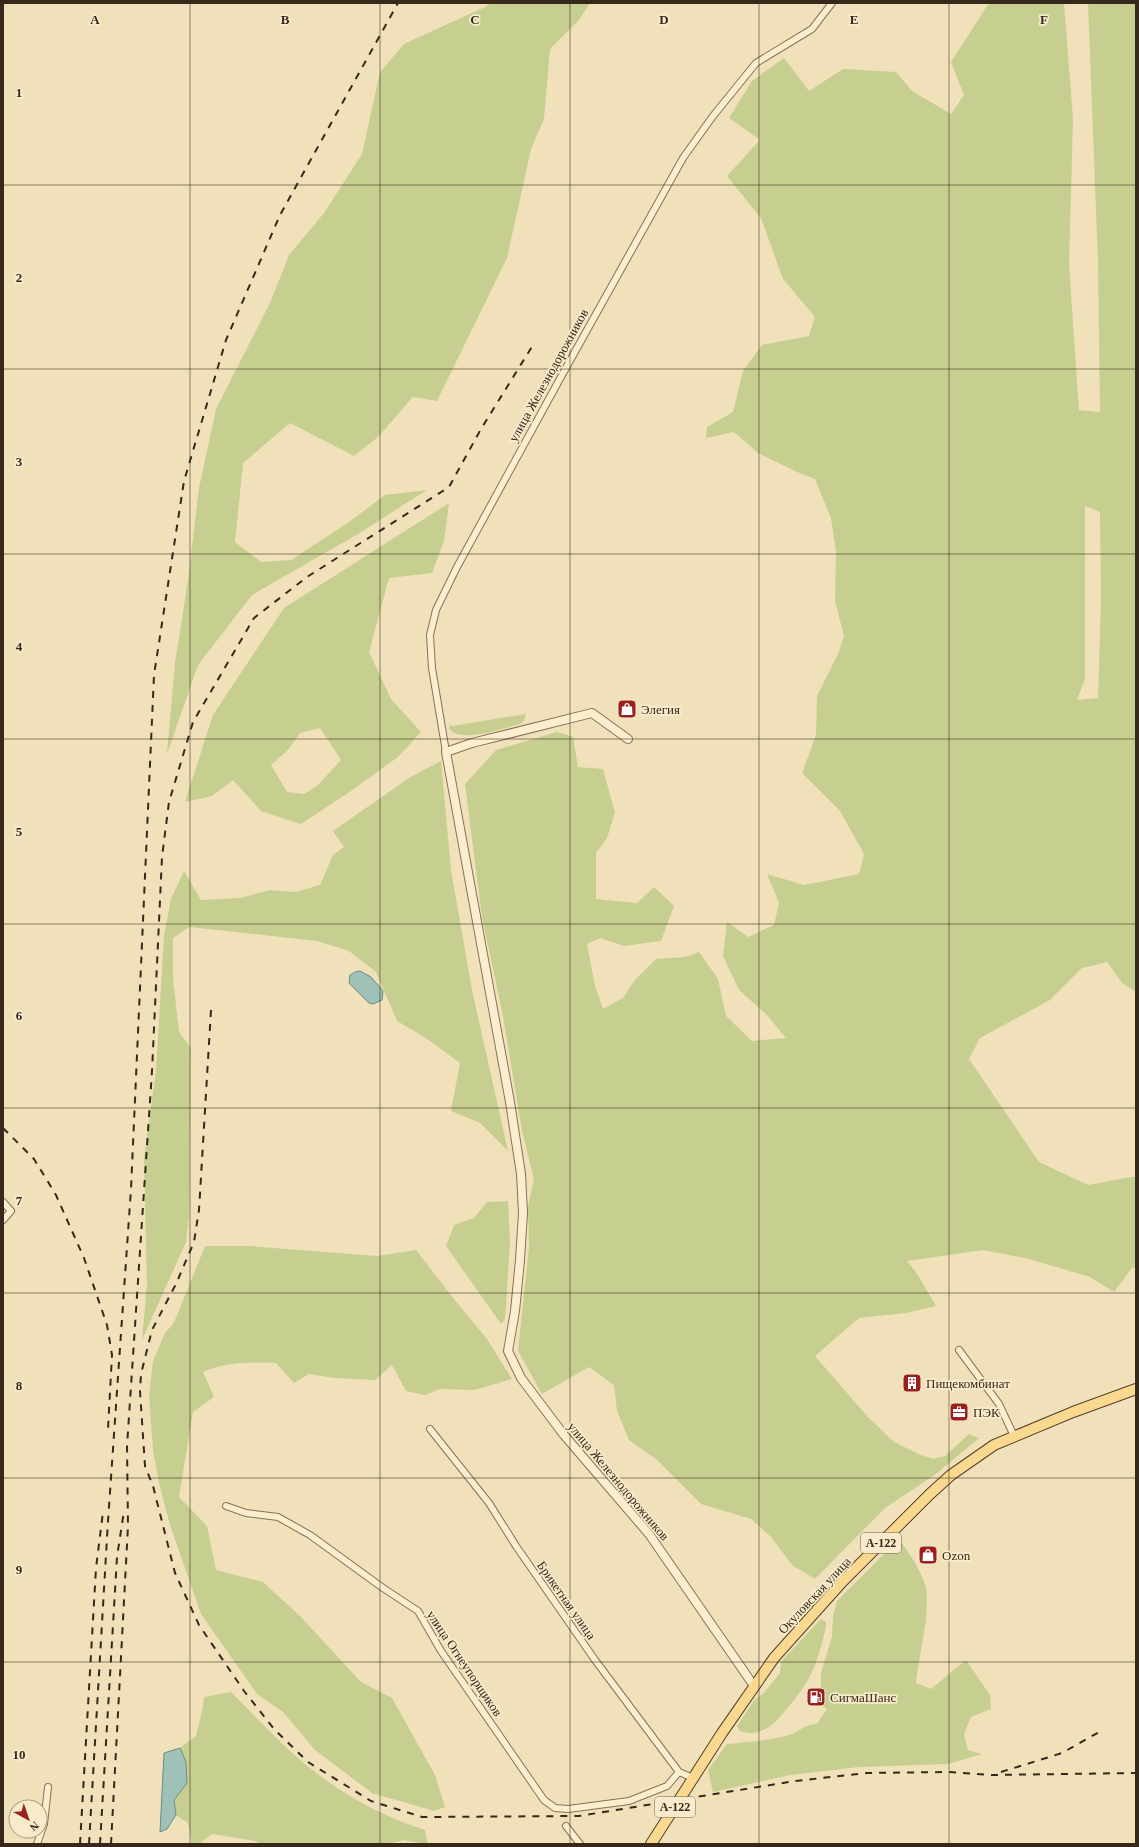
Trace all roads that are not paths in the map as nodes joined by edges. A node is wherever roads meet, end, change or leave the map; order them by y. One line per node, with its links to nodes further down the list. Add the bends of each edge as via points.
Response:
1 (832, 3): 3 (street, улица Железнодорожников, via 812,29 756,63 683,158 457,567 436,610 430,635 432,668)
2 (628, 739): 3 (street, via 592,713)
3 (446, 752): 11 (street, улица Железнодорожников, via 521,1174 523,1214 520,1260 508,1351 521,1378 564,1435 649,1534)
4 (3, 1202): 5 (street, via 11,1211)
5 (3, 1220)
6 (959, 1350): 9 (street, via 999,1404)
7 (1136, 1389): 9 (main road, Окуловская улица / А-122)
8 (430, 1428): 12 (street, Брикетная улица, via 488,1502 595,1660)
9 (1014, 1436): 11 (main road, Окуловская улица / А-122, via 973,1459 930,1494 806,1620)
10 (226, 1506): 12 (street, улица Огнеупорщиков, via 246,1513 278,1517 304,1531 418,1611 441,1651 544,1800 554,1808 568,1810 629,1801 667,1786)
11 (754, 1686): 13 (main road, Окуловская улица / А-122)
12 (679, 1772): 13 (street, Брикетная улица)
13 (693, 1778): 16 (main road, А-122)
14 (48, 1787): 17 (street, via 44,1824)
15 (566, 1826): 18 (street)
16 (654, 1841)
17 (37, 1844)
18 (580, 1844)

